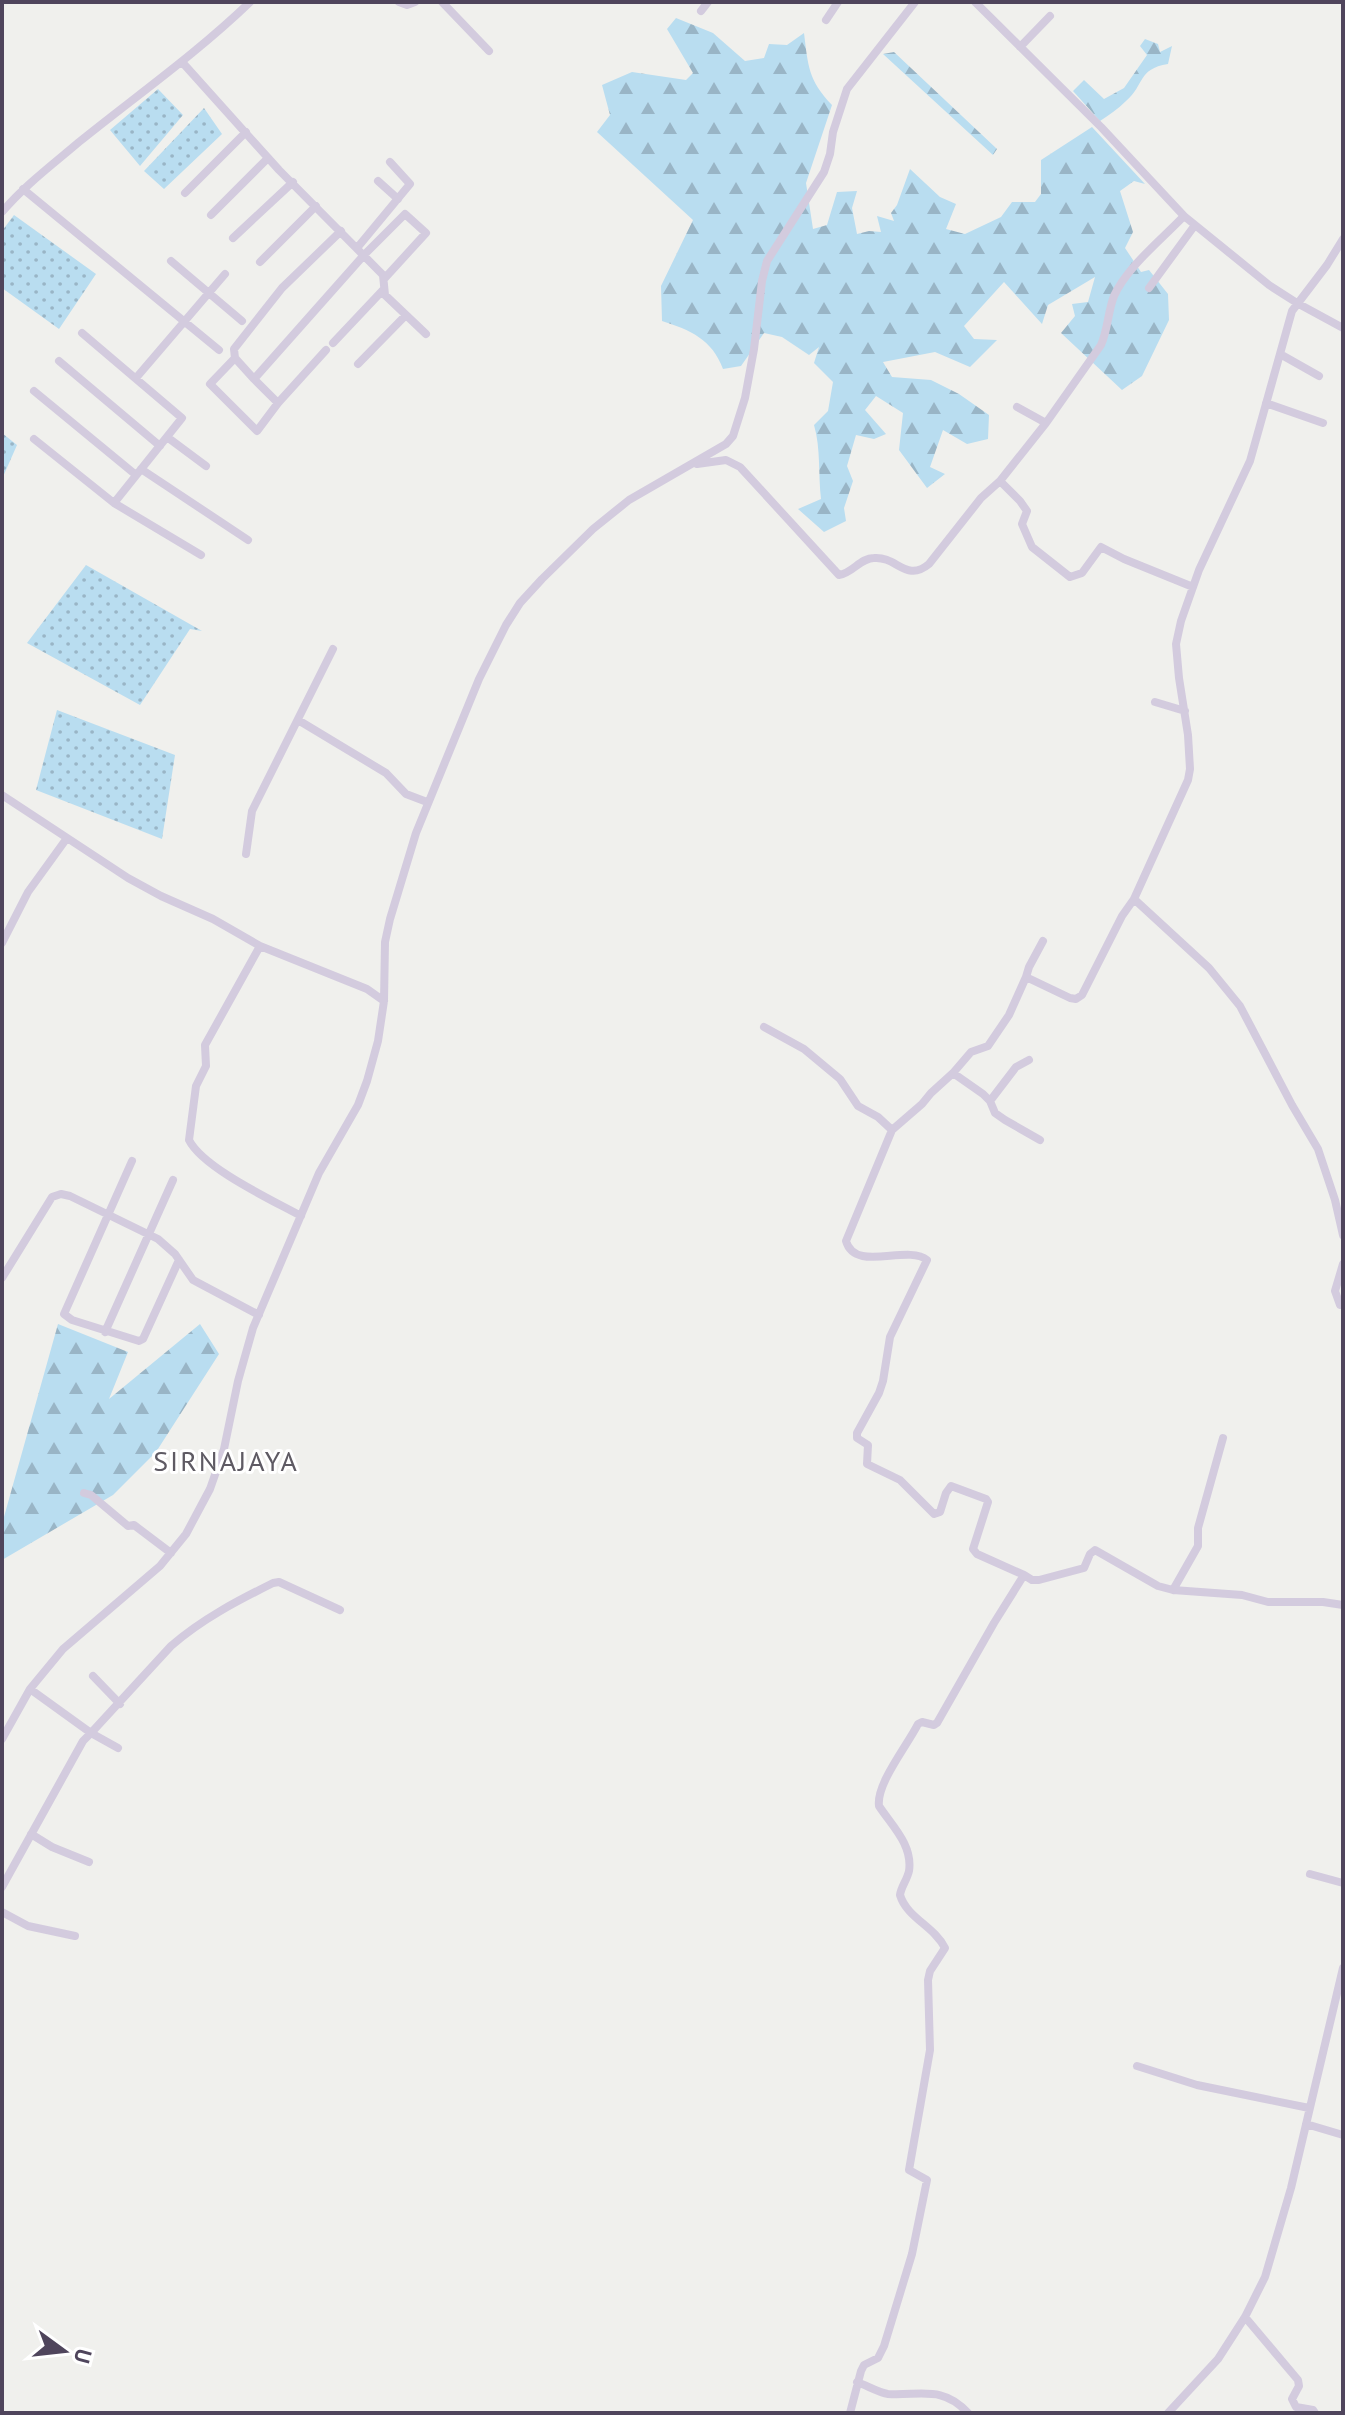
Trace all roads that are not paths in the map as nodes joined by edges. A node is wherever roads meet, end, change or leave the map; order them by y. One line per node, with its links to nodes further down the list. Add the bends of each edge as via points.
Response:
1 (250, 2): 14 (street)
2 (399, 2): 3 (street)
3 (415, 2)
4 (442, 2): 13 (street)
5 (708, 2): 9 (street)
6 (838, 2): 11 (street)
7 (915, 2): 66 (street, via 847,89 824,172 767,261 745,398 733,436)
8 (975, 2): 12 (street)
9 (701, 11)
10 (1050, 16): 12 (street)
11 (826, 20)
12 (1020, 47): 28 (street)
13 (489, 51)
14 (182, 62): 15 (street); 20 (street)
15 (246, 132): 16 (street); 21 (street)
16 (268, 158): 19 (street); 27 (street)
17 (390, 162): 22 (street, via 410,184)
18 (378, 181): 22 (street)
19 (293, 182): 25 (street); 31 (street)
20 (23, 189): 23 (street); 44 (street)
21 (185, 193)
22 (398, 199): 33 (street)
23 (12, 201): 24 (street); 26 (street)
24 (2, 206)
25 (316, 206): 30 (street); 36 (street)
26 (2, 212)
27 (211, 215)
28 (1184, 216): 29 (street); 61 (street, via 1118,289 1101,345)
29 (1195, 225): 39 (street); 42 (street)
30 (341, 231): 33 (street); 51 (street, via 282,288 234,349)
31 (233, 238)
32 (1343, 239): 42 (street)
33 (357, 248): 34 (street)
34 (366, 254): 38 (street); 38 (street, via 405,214 426,233); 56 (street)
35 (171, 261): 41 (street)
36 (260, 262)
37 (225, 274): 41 (street)
38 (384, 279): 40 (street)
39 (1149, 288)
40 (383, 290): 43 (street); 58 (street)
41 (208, 293): 44 (street); 45 (street)
42 (1297, 303): 46 (street); 50 (street)
43 (406, 315): 48 (street); 53 (street)
44 (184, 321): 49 (street); 55 (street)
45 (242, 321)
46 (1343, 328)
47 (82, 333): 55 (street)
48 (426, 334)
49 (219, 350)
50 (1280, 354): 54 (street); 59 (street)
51 (235, 358): 56 (street); 58 (street, via 210,384 257,431)
52 (59, 361): 65 (street)
53 (358, 364)
54 (1319, 376)
55 (136, 378): 63 (street, via 182,418)
56 (254, 379): 58 (street)
57 (34, 391): 68 (street)
58 (278, 403)
59 (1266, 403): 62 (street); 73 (street, via 1247,469)
60 (1017, 407): 61 (street)
61 (1046, 423): 69 (street)
62 (1323, 423)
63 (167, 437): 65 (street); 67 (street)
64 (34, 439): 70 (street)
65 (160, 446): 68 (street)
66 (692, 464): 69 (street, via 733,462 835,572 844,575 875,557 911,572 925,568); 79 (street, via 629,500 593,529 520,603 479,679)
67 (206, 466)
68 (139, 472): 70 (street); 71 (street)
69 (1000, 481): 73 (street, via 1027,511 1022,524 1032,547 1070,577 1082,573 1101,547)
70 (114, 503): 72 (street)
71 (248, 540)
72 (201, 555)
73 (1193, 587): 76 (street, via 1176,644)
74 (333, 649): 77 (street)
75 (1155, 702): 76 (street)
76 (1185, 711): 82 (street, via 1188,780)
77 (298, 720): 79 (street, via 386,773 406,794); 81 (street, via 252,811)
78 (2, 795): 80 (street)
79 (427, 802): 87 (street, via 385,942)
80 (67, 838): 84 (street, via 28,892); 85 (street, via 161,896)
81 (246, 854)
82 (1134, 899): 86 (street, via 1082,995 1070,998); 99 (street, via 1209,968 1240,1006 1318,1149)
83 (1043, 941): 86 (street)
84 (2, 943)
85 (260, 946): 87 (street, via 367,989); 97 (street, via 205,1045 206,1066 196,1086 189,1140 198,1153 236,1180)
86 (1026, 977): 90 (street, via 988,1046 971,1052)
87 (384, 1001): 97 (street, via 363,1093)
88 (764, 1027): 92 (street, via 804,1049 840,1079 858,1106)
89 (1029, 1060): 91 (street, via 1016,1067)
90 (953, 1073): 91 (street); 92 (street)
91 (990, 1101): 93 (street, via 995,1113)
92 (892, 1130): 109 (street, via 849,1229 847,1247 868,1257 918,1255 927,1260 890,1337 883,1381 857,1438 868,1445 867,1464 900,1480 934,1514 940,1512 951,1486 988,1500 973,1549)
93 (1040, 1140)
94 (132, 1161): 96 (street)
95 (173, 1180): 98 (street)
96 (109, 1216): 98 (street); 102 (street, via 70,1196 52,1197); 105 (street, via 64,1314)
97 (301, 1216): 104 (street)
98 (149, 1235): 100 (street); 105 (street)
99 (1343, 1235)
100 (179, 1260): 104 (street, via 193,1280); 105 (street, via 143,1339)
101 (1343, 1264): 103 (street, via 1335,1291)
102 (2, 1278)
103 (1340, 1305)
104 (259, 1315): 108 (street, via 210,1489)
105 (105, 1332)
106 (1223, 1438): 110 (street, via 1198,1528 1198,1546)
107 (84, 1493): 108 (street)
108 (171, 1553): 114 (street, via 63,1649)
109 (1024, 1575): 110 (street, via 1039,1580 1084,1568 1095,1550); 132 (street, via 937,1723 918,1724 879,1792 879,1806 908,1856 900,1895 904,1907 945,1948 930,1971 930,2050 909,2170 927,2180 901,2296 881,2355 864,2365)
110 (1173, 1590): 111 (street)
111 (1343, 1605)
112 (340, 1610): 115 (street, via 273,1583 185,1634)
113 (93, 1676): 115 (street)
114 (30, 1689): 116 (street); 117 (street)
115 (120, 1704): 116 (street)
116 (91, 1733): 118 (street); 119 (street)
117 (2, 1739)
118 (118, 1748)
119 (31, 1834): 120 (street); 123 (street)
120 (89, 1862)
121 (1310, 1874): 122 (street)
122 (1343, 1883)
123 (2, 1887)
124 (2, 1912): 125 (street, via 28,1926)
125 (75, 1936)
126 (1343, 1968): 128 (street)
127 (1137, 2066): 128 (street, via 1197,2085)
128 (1309, 2108): 129 (street)
129 (1306, 2124): 130 (street); 131 (street, via 1274,2249)
130 (1343, 2135)
131 (1245, 2317): 135 (street, via 1218,2359); 136 (street, via 1298,2380 1292,2399 1296,2407)
132 (857, 2382): 133 (street); 134 (street, via 887,2394 938,2394)
133 (850, 2413)
134 (968, 2413)
135 (1168, 2413)
136 (1315, 2413)

